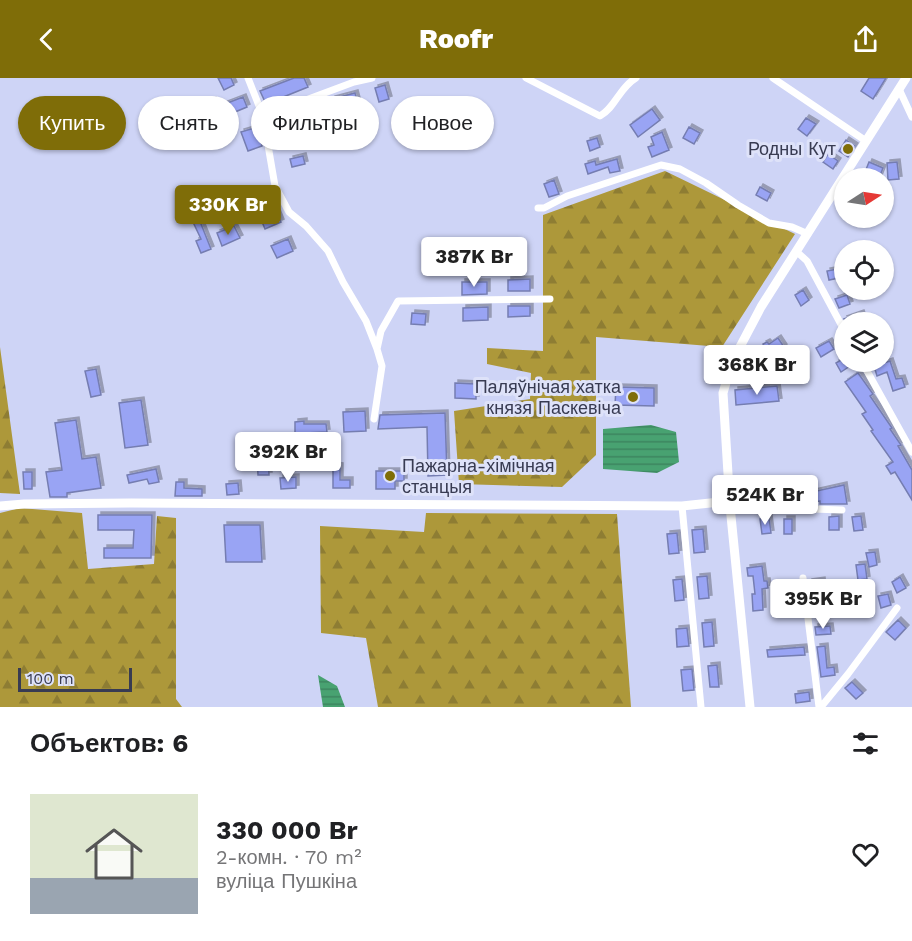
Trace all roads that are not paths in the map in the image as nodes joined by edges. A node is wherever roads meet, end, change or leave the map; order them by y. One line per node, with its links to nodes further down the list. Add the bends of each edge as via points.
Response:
1 (248, 78): 8 (street)
2 (372, 78): 9 (street)
3 (526, 78): 4 (street, via 600,116 626,84)
4 (636, 78)
5 (773, 78): 11 (street)
6 (906, 78): 7 (main road)
7 (899, 89): 10 (street); 11 (main road)
8 (255, 96)
9 (318, 96)
10 (912, 117)
11 (866, 141): 14 (main road)
12 (269, 150): 18 (street, via 275,186 289,212 328,250)
13 (538, 208): 14 (street, via 661,165 680,169 770,223)
14 (808, 234): 15 (main road)
15 (797, 252): 17 (street, via 807,261); 22 (main road, via 761,307 732,362 723,393)
16 (550, 299): 18 (street, via 398,301 381,331)
17 (834, 312)
18 (377, 349): 20 (street, via 382,366)
19 (867, 372): 21 (street)
20 (374, 419)
21 (912, 453)
22 (730, 503): 24 (main road); 25 (street); 29 (main road)
23 (0, 506): 24 (main road)
24 (682, 506): 28 (street)
25 (842, 510)
26 (803, 578): 30 (street)
27 (897, 608): 30 (street)
28 (701, 707)
29 (750, 707)
30 (820, 707)

